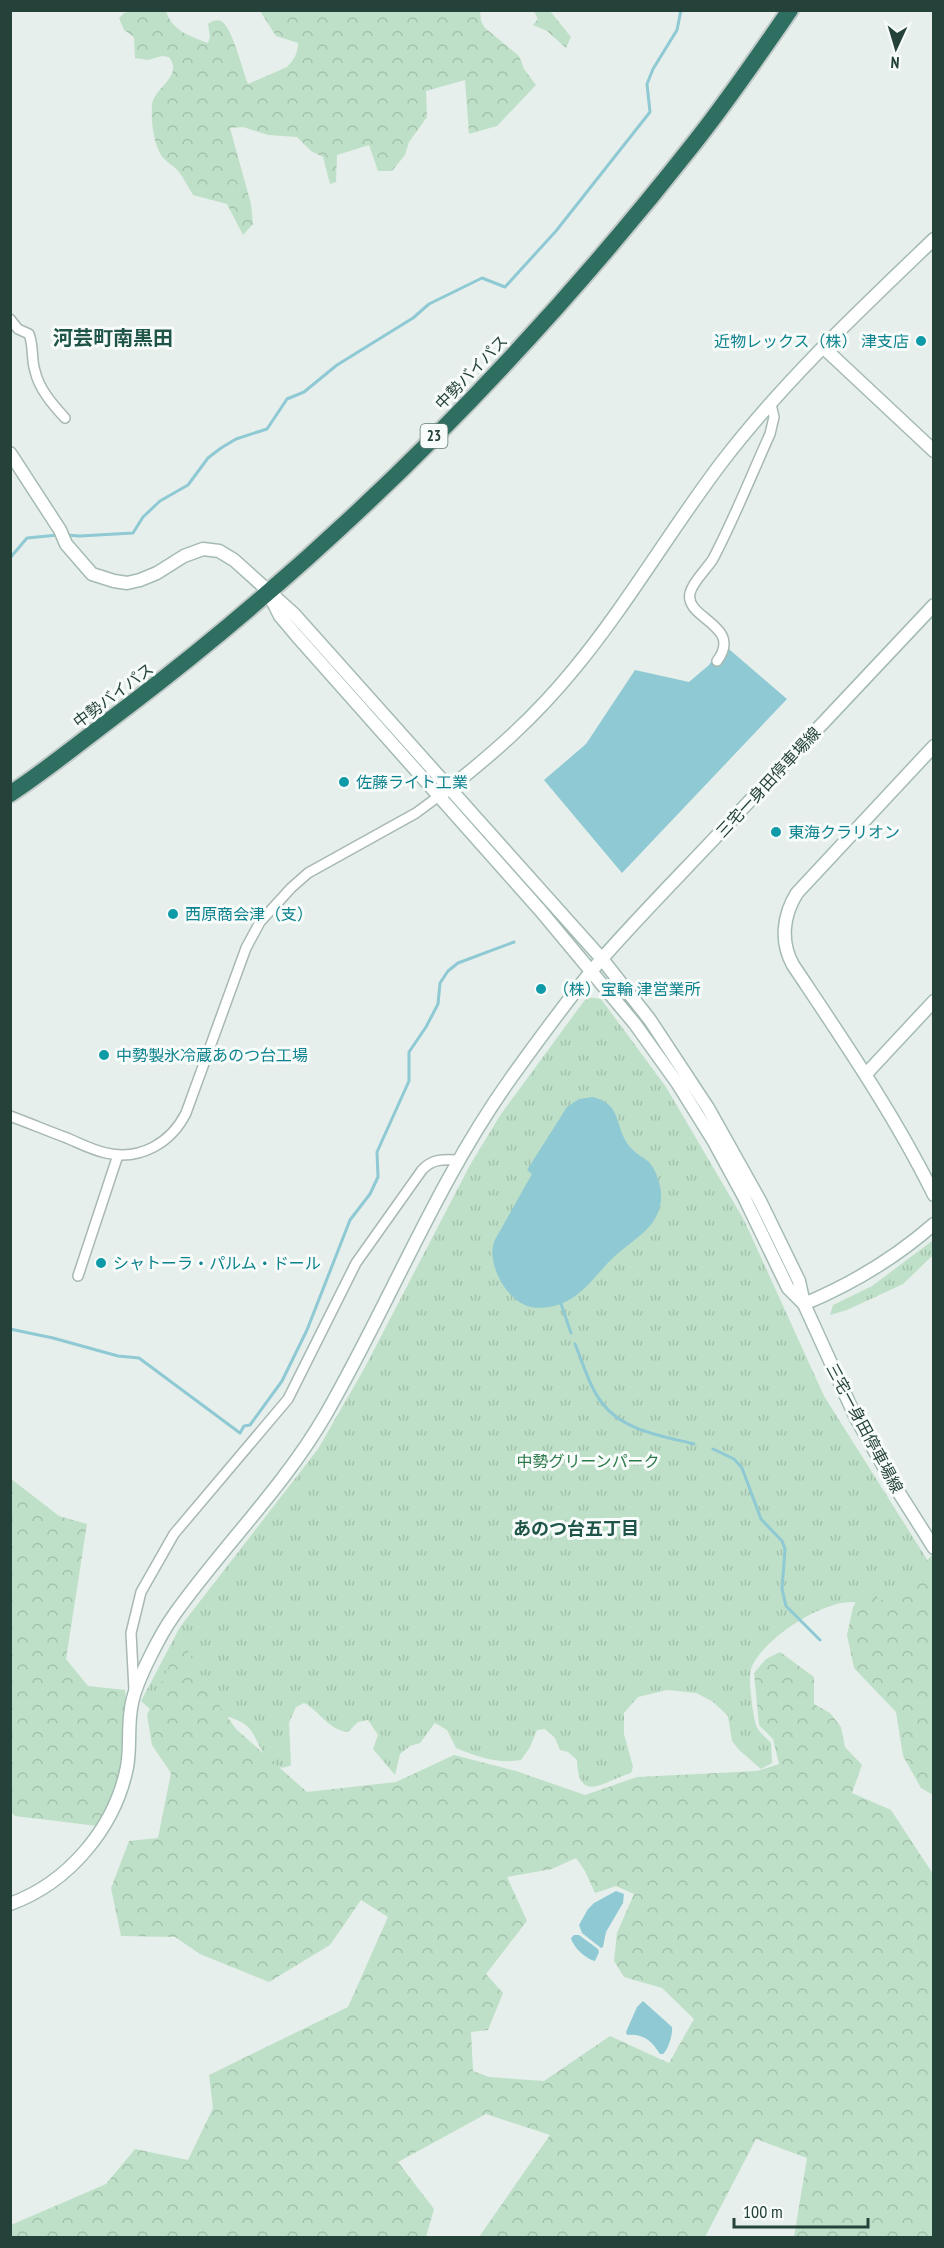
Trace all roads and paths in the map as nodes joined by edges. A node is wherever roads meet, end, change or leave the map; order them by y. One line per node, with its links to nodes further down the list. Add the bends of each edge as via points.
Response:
1 (790, 10): 9 (highway, 中勢バイパス / 23, via 696,141 520,347 398,473)
2 (933, 239): 4 (street)
3 (10, 319): 6 (street, via 29,334 39,384)
4 (824, 348): 5 (street); 7 (street)
5 (771, 404): 11 (street, via 771,434 714,558 690,594 694,608 722,634 724,648); 13 (street, via 722,462 576,667 512,737)
6 (66, 418)
7 (933, 450)
8 (10, 453): 9 (street, via 66,544 93,574 127,583 157,573 183,556 211,549 228,555)
9 (268, 593): 13 (street, via 294,614); 14 (highway, 中勢バイパス / 23, via 162,680)
10 (933, 605): 15 (street, 三宅一身田停車場線)
11 (717, 660)
12 (933, 746): 18 (street, via 802,886 786,919 789,958)
13 (444, 792): 15 (street); 16 (street); 20 (street, via 416,813 308,873 279,900 246,948 182,1123 156,1146)
14 (10, 794)
15 (602, 959): 16 (street, 三宅一身田停車場線); 25 (street, 三宅一身田停車場線, via 650,1020 708,1107 799,1281)
16 (592, 970): 21 (street, via 507,1084); 25 (street, 三宅一身田停車場線, via 678,1084 744,1197 788,1287)
17 (933, 1001): 18 (street)
18 (866, 1074): 22 (street, via 915,1156)
19 (10, 1116): 20 (street, via 98,1151)
20 (118, 1155): 24 (street)
21 (458, 1160): 27 (street, via 326,1415 169,1621); 27 (street, via 437,1160 422,1170 356,1263 288,1399 174,1534 141,1592 132,1621)
22 (933, 1195)
23 (933, 1224): 25 (street, via 875,1269)
24 (78, 1276)
25 (804, 1304): 26 (street, 三宅一身田停車場線, via 856,1418)
26 (933, 1548)
27 (134, 1692): 28 (street, via 124,1780 102,1830 53,1881)
28 (10, 1904)

